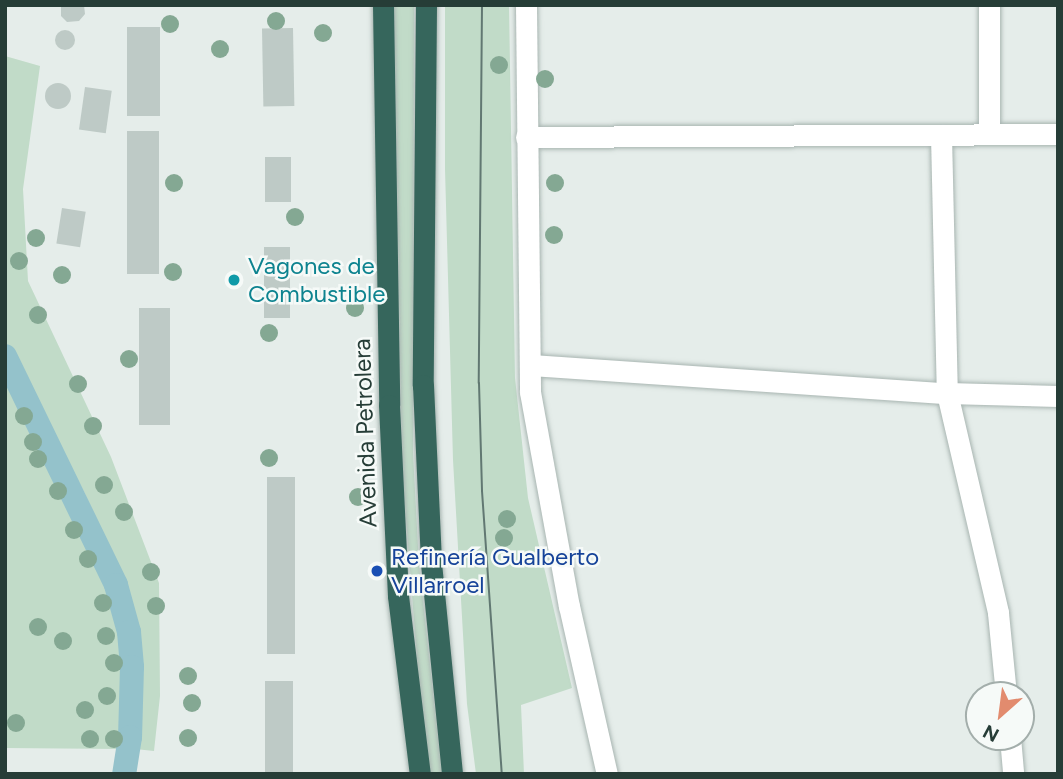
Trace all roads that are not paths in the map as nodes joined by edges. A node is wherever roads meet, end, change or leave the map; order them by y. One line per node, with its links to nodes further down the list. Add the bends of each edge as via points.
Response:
1 (383, 5): 14 (highway, Avenida Petrolera, via 398,596)
2 (426, 5): 15 (highway, via 423,385 431,563)
3 (526, 5): 8 (street)
4 (989, 5): 5 (street)
5 (989, 134): 6 (street); 7 (street)
6 (1058, 134)
7 (941, 135): 8 (street); 10 (street)
8 (526, 137): 9 (street)
9 (531, 366): 10 (street); 16 (street, via 530,392 569,606)
10 (947, 393): 11 (street); 12 (street, via 998,613)
11 (1058, 396)
12 (1005, 681)
13 (1011, 751): 17 (street)
14 (420, 774)
15 (452, 774)
16 (607, 774)
17 (1013, 774)

